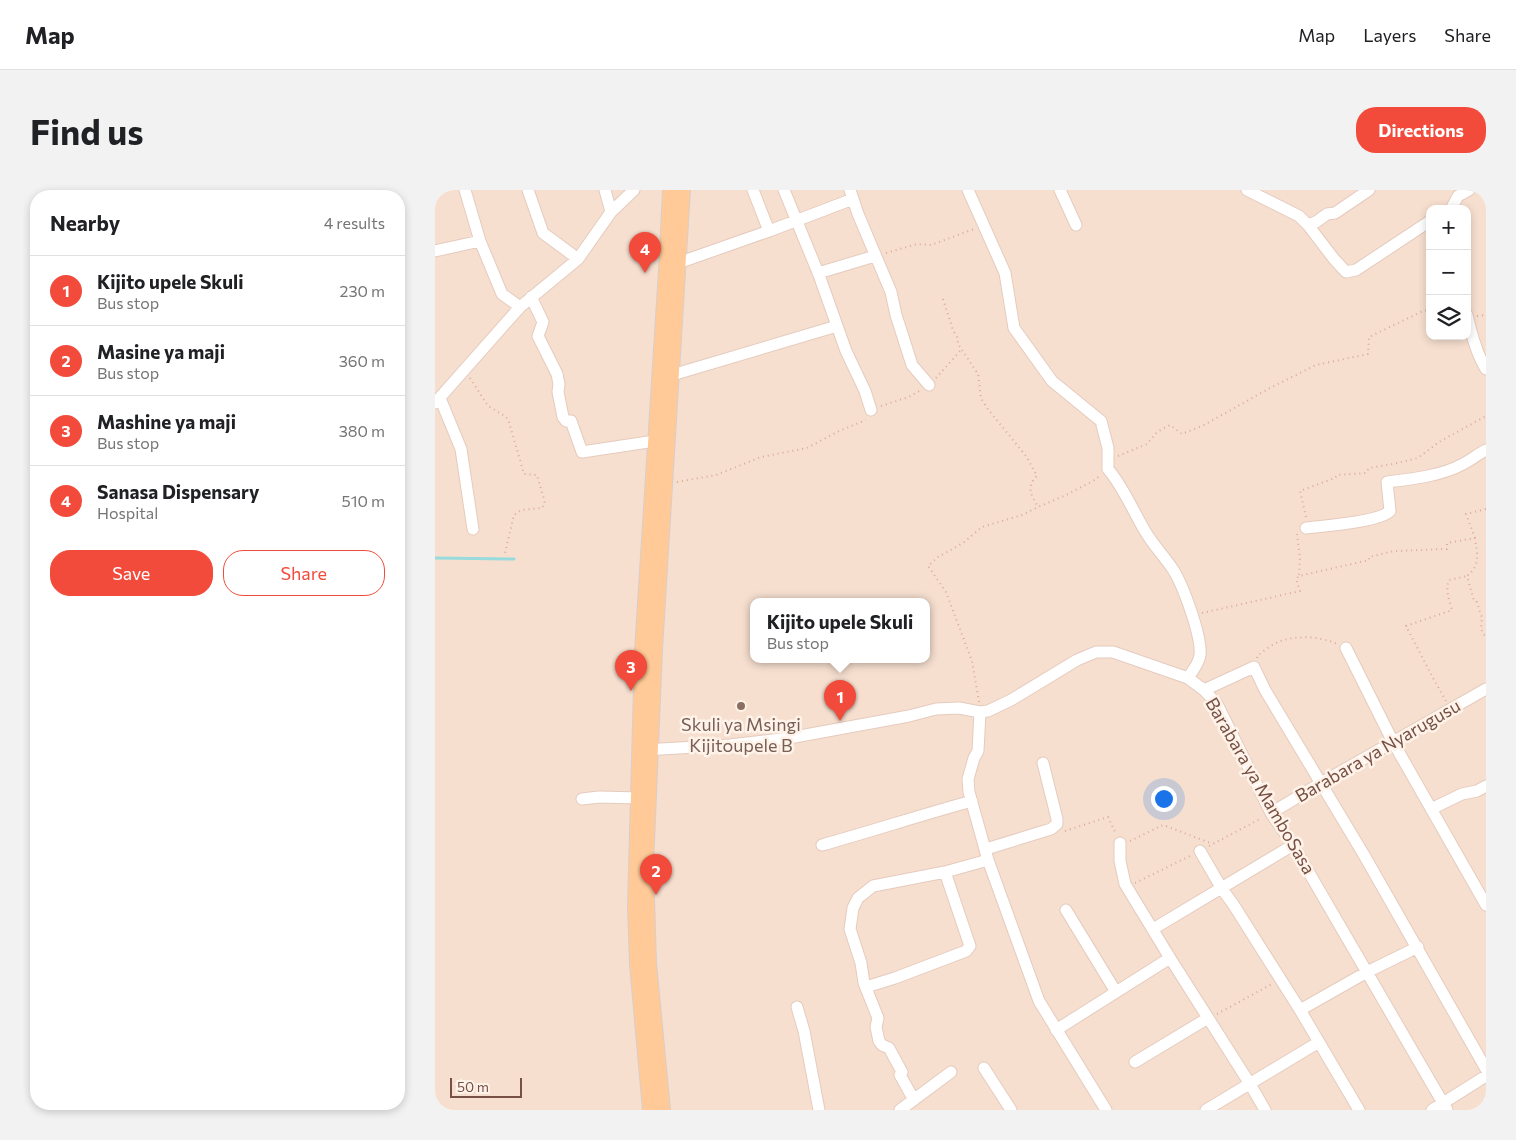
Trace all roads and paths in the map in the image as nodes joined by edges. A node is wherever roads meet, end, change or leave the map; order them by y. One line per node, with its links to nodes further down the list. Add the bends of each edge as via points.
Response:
1 (465, 190): 23 (street)
2 (528, 190): 26 (street, via 543,233)
3 (605, 190): 16 (street)
4 (634, 190): 16 (street)
5 (670, 190): 43 (main road)
6 (683, 190): 27 (main road)
7 (753, 190): 22 (street)
8 (784, 190): 17 (street)
9 (968, 190): 21 (street)
10 (1060, 190): 19 (street)
11 (1247, 190): 20 (street, via 1299,216)
12 (1369, 190): 20 (street, via 1335,213)
13 (1469, 190): 15 (street, via 1458,196)
14 (851, 194): 17 (street); 25 (street)
15 (1453, 205)
16 (611, 212): 26 (street)
17 (796, 220): 22 (street); 28 (street)
18 (1426, 223): 20 (street, via 1356,270 1346,272)
19 (1076, 225)
20 (1308, 225)
21 (984, 226): 25 (path, via 931,245 917,244); 45 (street, via 1005,273 1015,328 1052,381 1101,421 1108,448)
22 (769, 231): 27 (street)
23 (480, 241): 24 (street); 31 (street, via 503,294)
24 (435, 251)
25 (875, 256): 28 (street); 39 (street, via 891,292 912,365)
26 (578, 259): 29 (street)
27 (678, 263): 38 (main road)
28 (818, 273): 33 (street)
29 (531, 297): 31 (street); 43 (street, via 543,322 539,336 557,374 563,416 566,421 571,421 582,452)
30 (943, 299): 35 (path)
31 (520, 306): 37 (street)
32 (1426, 312): 45 (path, via 1369,337 1368,354 1316,365 1182,434 1170,426 1157,432 1147,444 1110,460)
33 (837, 326): 38 (street); 41 (street)
34 (1471, 333): 36 (street)
35 (962, 349): 39 (path); 47 (path, via 978,374 981,398 1026,456 1037,476 1030,489)
36 (1486, 368)
37 (462, 371): 40 (street); 52 (path, via 488,406 508,420 524,474 537,475 543,494 545,503 542,508 521,510 513,515)
38 (672, 375): 46 (main road)
39 (929, 385): 41 (path, via 909,397)
40 (437, 401): 50 (street, via 461,449)
41 (871, 410): 46 (path, via 866,420 807,448 761,457 716,475)
42 (1486, 416): 49 (path, via 1417,458 1369,468 1366,473 1337,476 1300,491)
43 (655, 441): 65 (main road, via 643,651)
44 (1486, 450): 49 (street, via 1443,472 1387,482 1389,512 1386,515)
45 (1108, 469): 47 (path, via 1093,481); 55 (street, via 1146,533 1174,570)
46 (665, 485): 65 (main road)
47 (1038, 507): 63 (path, via 1021,516 982,527 928,566 946,592 972,661)
48 (1486, 509): 51 (path, via 1466,514)
49 (1306, 528): 53 (path, via 1297,530)
50 (473, 529)
51 (1475, 538): 53 (path, via 1447,542 1447,549 1394,551); 54 (path, via 1478,558 1474,571)
52 (505, 553)
53 (1299, 576): 55 (path, via 1296,579 1300,591)
54 (1467, 576): 56 (path); 62 (path, via 1449,580 1447,593 1452,610 1407,626)
55 (1191, 615): 59 (street, via 1200,654)
56 (1486, 638)
57 (1346, 648): 58 (path, via 1328,639 1296,638 1277,642 1258,655); 64 (street)
58 (1255, 667): 61 (street); 67 (street, via 1265,690)
59 (1188, 678): 61 (street, Barabara ya MamboSasa); 63 (street, Barabara ya MamboSasa, via 1113,652 1096,652 999,707)
60 (1486, 689): 62 (street, Barabara ya Nyarugusu)
61 (1204, 690): 73 (street, Barabara ya MamboSasa, via 1217,704)
62 (1451, 709): 64 (street, Barabara ya Nyarugusu)
63 (980, 712): 65 (street, Barabara ya MamboSasa, via 959,708 936,709 789,738); 71 (street, via 978,751 968,779)
64 (1393, 742): 67 (street, Barabara ya Nyarugusu); 72 (street)
65 (645, 750): 69 (main road); 106 (main road, via 649,963)
66 (1043, 763): 74 (street)
67 (1321, 782): 73 (street, Barabara ya Nyarugusu); 86 (street)
68 (1486, 786): 72 (street)
69 (639, 798): 70 (street); 105 (main road, via 635,906 637,964)
70 (582, 799)
71 (972, 802): 77 (street); 80 (street)
72 (1431, 809): 83 (street)
73 (1271, 813): 78 (street, Barabara ya MamboSasa)
74 (1057, 824): 75 (path, via 1064,831 1108,816); 80 (street)
75 (1120, 843): 76 (path, via 1163,825); 85 (street, via 1125,884)
76 (1213, 844)
77 (822, 845)
78 (1293, 845): 82 (street); 88 (street, Barabara ya MamboSasa)
79 (1200, 851): 82 (street)
80 (987, 854): 81 (street); 95 (street, via 1039,1001)
81 (945, 872): 90 (street, via 873,886 858,898 851,915 850,929); 90 (street, via 970,946)
82 (1221, 889): 85 (street); 89 (street)
83 (1486, 905)
84 (1066, 910): 91 (street)
85 (1153, 929): 87 (street)
86 (1418, 947): 88 (street); 99 (street)
87 (1170, 958): 91 (street); 94 (street)
88 (1367, 972): 93 (street); 104 (street, Barabara ya MamboSasa)
89 (1281, 979): 93 (street); 94 (path)
90 (866, 988): 103 (street, via 877,1018 879,1041 891,1051)
91 (1116, 992): 95 (street)
92 (797, 1007): 107 (street)
93 (1300, 1010): 96 (street)
94 (1208, 1018): 97 (street); 102 (street)
95 (1055, 1030): 110 (street)
96 (1319, 1042): 102 (street); 113 (street)
97 (1135, 1062)
98 (984, 1068): 109 (street)
99 (1486, 1069)
100 (951, 1072): 103 (street)
101 (1486, 1076): 104 (street)
102 (1250, 1084): 111 (street); 112 (street)
103 (914, 1100): 108 (street)
104 (1445, 1107): 114 (street)
105 (650, 1110)
106 (663, 1110)
107 (819, 1110)
108 (900, 1110)
109 (1011, 1110)
110 (1105, 1110)
111 (1206, 1110)
112 (1265, 1110)
113 (1359, 1110)
114 (1432, 1110)

